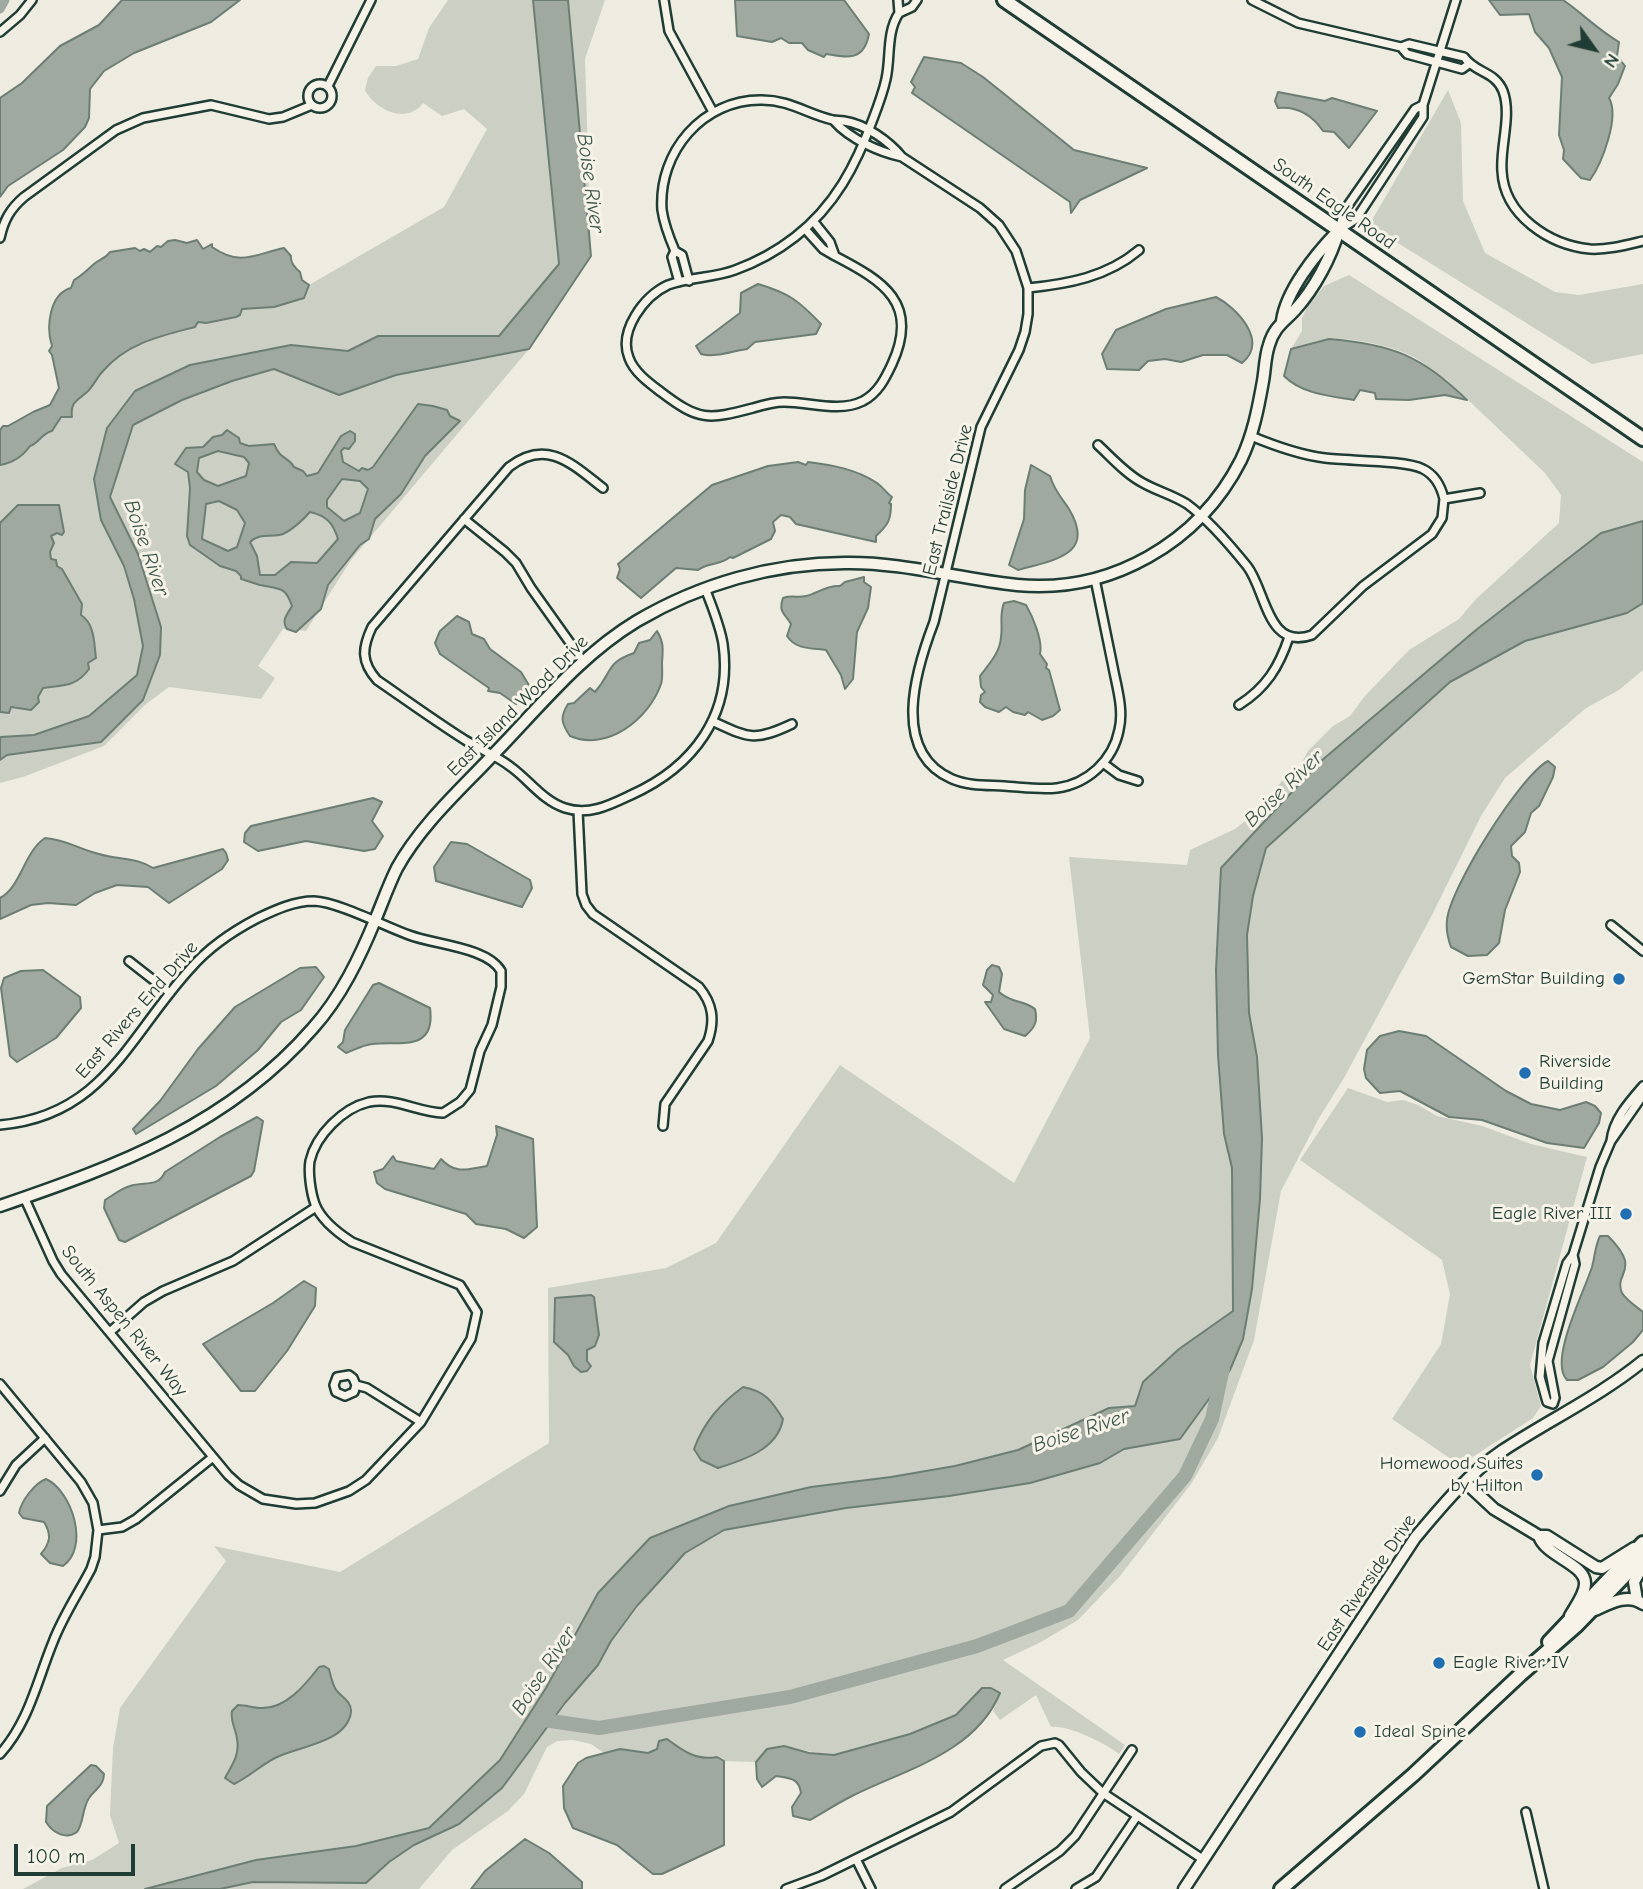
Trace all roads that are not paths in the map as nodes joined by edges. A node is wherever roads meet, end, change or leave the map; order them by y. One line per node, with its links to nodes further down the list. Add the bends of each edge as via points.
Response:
1 (32, 0): 10 (street)
2 (371, 0): 15 (street)
3 (664, 0): 18 (street, via 674,43)
4 (898, 0): 9 (street)
5 (917, 0): 9 (street)
6 (1004, 0): 25 (highway, South Eagle Road)
7 (1252, 0): 11 (street, via 1298,23)
8 (1456, 0): 12 (street)
9 (899, 13): 20 (street, via 891,31 885,87)
10 (0, 32)
11 (1401, 47): 12 (street, via 1409,44); 13 (street, via 1407,54)
12 (1441, 51): 13 (street); 14 (street, via 1464,57)
13 (1438, 62): 14 (street, via 1462,69); 17 (street)
14 (1469, 64): 27 (street, via 1490,73 1504,94 1502,173 1519,214 1536,229 1577,246 1604,249)
15 (328, 86): 16 (street, via 318,83 310,89); 16 (street, via 333,96 330,104)
16 (312, 105): 26 (street, via 269,118 211,105 132,122 24,197 11,209)
17 (1423, 105): 25 (street, via 1415,109 1344,211); 25 (street, via 1423,117 1356,219)
18 (713, 112): 19 (street, via 743,101 774,100); 29 (street, via 689,131 667,168 662,209)
19 (834, 121): 20 (street); 21 (street)
20 (869, 131): 21 (street); 22 (street, via 892,144)
21 (864, 142): 22 (street); 23 (street, via 845,183)
22 (902, 157): 33 (street, East Trailside Drive, via 981,208 999,225 1015,248)
23 (814, 222): 24 (street); 30 (street, via 831,242)
24 (805, 229): 30 (street); 31 (street, via 750,264)
25 (1339, 230): 34 (street, East Island Wood Drive, via 1331,256 1269,345); 35 (highway, South Eagle Road)
26 (0, 238)
27 (1643, 241)
28 (1139, 250): 33 (street, via 1124,263 1091,277)
29 (675, 251): 31 (street, via 682,255); 32 (street, via 672,257)
30 (835, 256): 32 (street, via 882,283 899,311 902,327 897,352 880,386 862,401 836,407 771,403 704,417 666,396 639,373 625,345 633,318 657,292)
31 (689, 281): 32 (street)
32 (679, 282)
33 (1028, 288): 42 (street, East Trailside Drive, via 1023,339 981,427)
34 (1251, 436): 39 (street, via 1323,458 1415,466 1437,482); 40 (street, East Island Wood Drive, via 1226,486)
35 (1643, 439)
36 (1098, 445): 40 (street, via 1137,479 1187,504)
37 (603, 488): 41 (street, via 562,458 532,454 509,467)
38 (1480, 493): 39 (street)
39 (1444, 499): 45 (street, via 1442,518 1432,534 1363,586 1312,635)
40 (1202, 517): 43 (street, East Island Wood Drive, via 1155,553); 45 (street, via 1248,567 1273,623)
41 (464, 519): 46 (street, via 506,551); 50 (street, via 372,627 363,646 367,667 377,680)
42 (944, 573): 43 (street, East Island Wood Drive, via 1040,586); 44 (street, East Island Wood Drive, via 875,564 819,564 764,571); 51 (street, East Trailside Drive, via 912,713 915,738 930,763 942,774 968,783 1055,788 1084,779)
43 (1095, 579): 51 (street, via 1121,711 1117,739)
44 (705, 588): 46 (street, East Island Wood Drive, via 635,622); 48 (street, via 724,656 723,685)
45 (1289, 637): 47 (street, via 1269,681)
46 (583, 661): 50 (street, East Island Wood Drive)
47 (1239, 705)
48 (712, 721): 49 (street, via 750,737 769,735); 53 (street, via 690,755 661,780 608,806)
49 (792, 724)
50 (493, 755): 53 (street, via 554,804); 54 (street, East Island Wood Drive, via 416,838)
51 (1103, 763): 52 (street)
52 (1138, 781)
53 (578, 811): 62 (street, via 586,905 709,999 712,1029 708,1041 665,1104)
54 (374, 922): 58 (street, East Rivers End Drive, via 330,903 294,904 231,934 197,961); 64 (street, East Island Wood Drive, via 327,1011 250,1086 146,1151); 66 (street, East Rivers End Drive, via 491,959 501,971 501,987 470,1090 460,1102 443,1113 384,1101 341,1116 327,1129 310,1162)
55 (1611, 925): 56 (street)
56 (1643, 951)
57 (129, 961): 58 (street)
58 (170, 993): 61 (street, East Rivers End Drive, via 112,1068 83,1097 47,1116)
59 (1643, 1086): 63 (street, via 1619,1117)
60 (1643, 1095): 63 (street)
61 (0, 1125)
62 (663, 1126)
63 (1611, 1142): 71 (street, via 1567,1263 1542,1352 1540,1377 1547,1402)
64 (24, 1198): 65 (street, East Island Wood Drive); 67 (street, South Aspen River Way, via 52,1261)
65 (0, 1206)
66 (316, 1207): 67 (street, via 233,1261 163,1291); 72 (street, South Aspen River Way, via 352,1242 460,1285 477,1312 471,1339)
67 (111, 1331): 74 (street, South Aspen River Way)
68 (1643, 1361): 71 (street, East Riverside Drive)
69 (0, 1384): 73 (street)
70 (356, 1385): 72 (street)
71 (1560, 1416): 75 (street, East Riverside Drive, via 1501,1451)
72 (421, 1422): 74 (street, South Aspen River Way, via 366,1480 315,1503 263,1499 239,1485)
73 (45, 1438): 76 (street, via 16,1465); 77 (street, via 81,1482 93,1503)
74 (213, 1457): 77 (street, via 136,1520)
75 (1465, 1482): 78 (street, via 1494,1509); 92 (street, East Riverside Drive, via 1415,1538)
76 (0, 1491)
77 (98, 1530): 87 (street, via 91,1569 54,1639 25,1716)
78 (1539, 1536): 79 (street, via 1547,1536 1602,1569); 84 (street, via 1542,1545 1574,1567 1585,1581)
79 (1643, 1543): 84 (highway)
80 (1643, 1557): 83 (highway)
81 (1643, 1565): 82 (street, via 1634,1582)
82 (1640, 1602): 83 (street, via 1616,1601)
83 (1591, 1612): 85 (highway)
84 (1568, 1619): 85 (highway)
85 (1520, 1675): 98 (highway)
86 (1132, 1750): 88 (street)
87 (0, 1754)
88 (1103, 1793): 90 (street); 91 (street, via 1064,1749 1055,1743 1041,1746 951,1812); 95 (street, via 1068,1843)
89 (1526, 1812): 99 (street)
90 (1137, 1816): 92 (street); 96 (street, via 1096,1877)
91 (856, 1859): 93 (street); 94 (street)
92 (1204, 1860): 97 (street, East Riverside Drive)
93 (786, 1889)
94 (871, 1889)
95 (1005, 1889)
96 (1076, 1889)
97 (1184, 1889)
98 (1281, 1889)
99 (1544, 1889)

